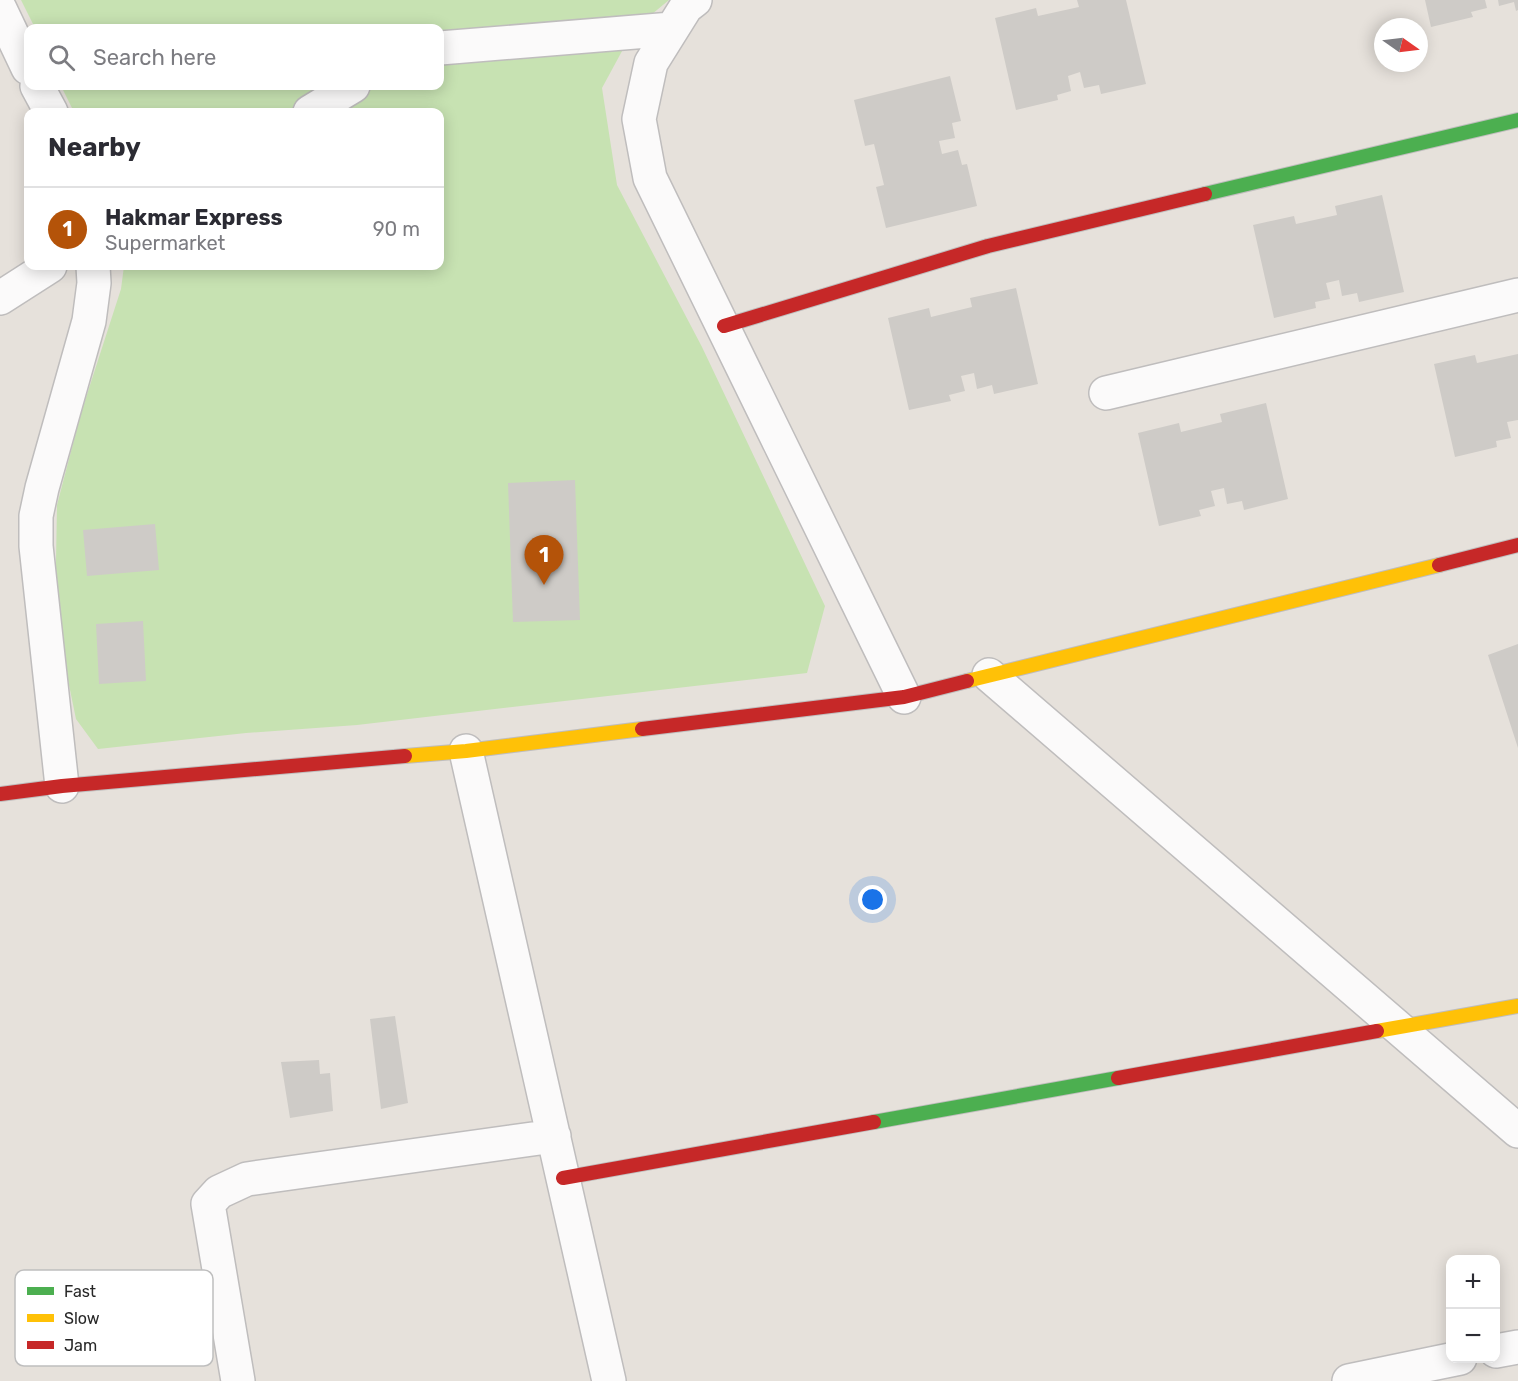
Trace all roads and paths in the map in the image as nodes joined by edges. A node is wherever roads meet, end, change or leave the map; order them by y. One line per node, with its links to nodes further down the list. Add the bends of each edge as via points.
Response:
1 (695, 0): 3 (street)
2 (0, 9): 5 (street)
3 (672, 29): 4 (street); 15 (street, via 651,63 639,119 650,178)
4 (444, 48)
5 (24, 60)
6 (39, 90): 8 (street)
7 (346, 90): 9 (street)
8 (49, 108)
9 (317, 108)
10 (1518, 120): 15 (street, via 988,246)
11 (44, 270): 14 (street)
12 (93, 270): 21 (street, via 88,321 36,516 45,643)
13 (1518, 295): 16 (street)
14 (0, 298)
15 (724, 326): 19 (street)
16 (1106, 393)
17 (1518, 545): 18 (street)
18 (989, 675): 19 (street); 24 (street)
19 (904, 697): 20 (street)
20 (466, 750): 21 (street); 26 (street)
21 (62, 786): 22 (street)
22 (0, 795)
23 (1518, 1006): 24 (street)
24 (1398, 1028): 25 (street); 27 (street)
25 (1518, 1131)
26 (554, 1136): 27 (street); 31 (street, via 247,1179 219,1192 208,1204)
27 (563, 1178): 32 (street)
28 (1518, 1347): 29 (street)
29 (1500, 1350)
30 (1446, 1362): 33 (street)
31 (238, 1381)
32 (609, 1381)
33 (1349, 1381)

